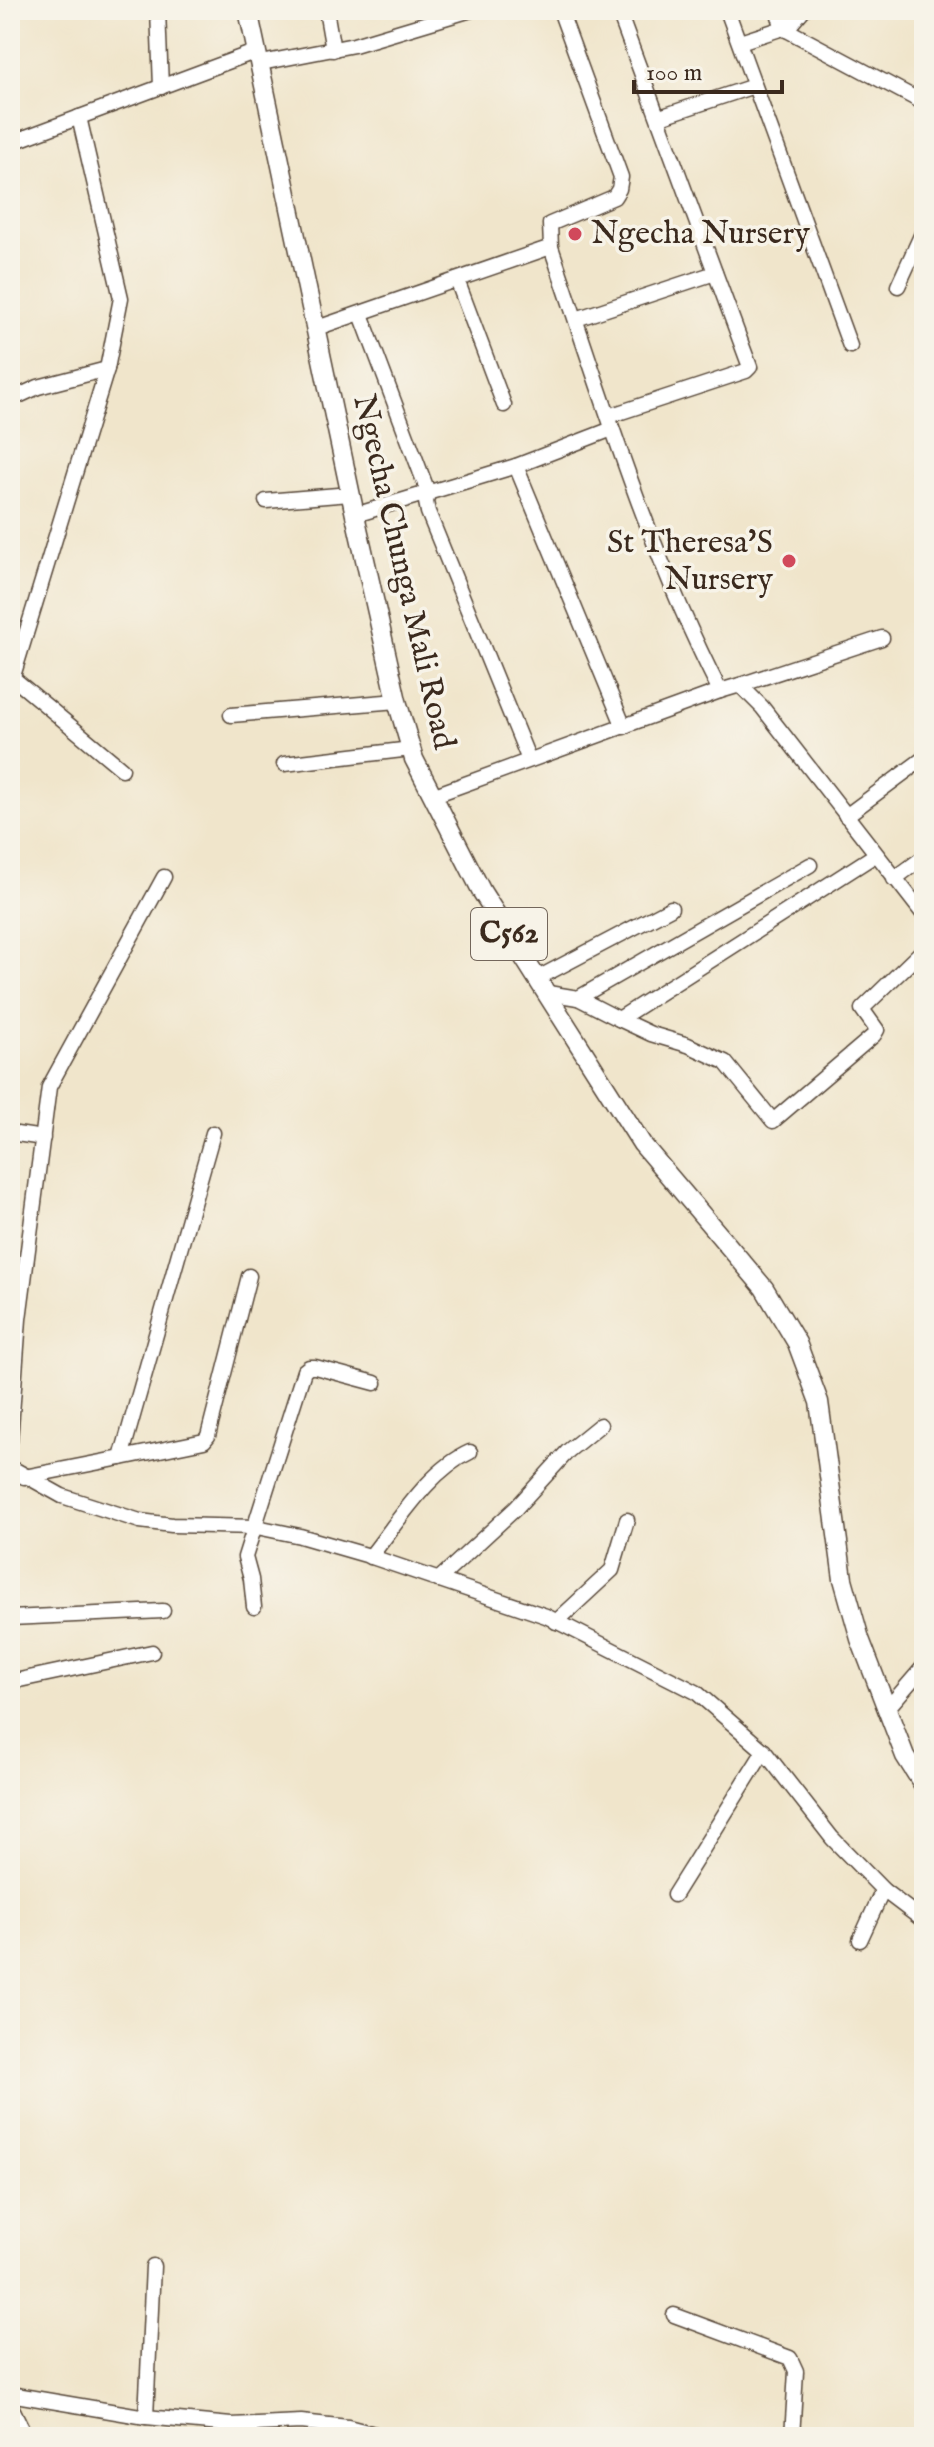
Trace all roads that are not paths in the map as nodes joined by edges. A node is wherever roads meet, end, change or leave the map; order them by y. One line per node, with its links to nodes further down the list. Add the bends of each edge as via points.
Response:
1 (158, 10): 17 (street)
2 (248, 10): 15 (main road, Ngecha Chunga Mali Road / C562)
3 (326, 10): 14 (street)
4 (408, 10): 11 (street)
5 (471, 10): 11 (street)
6 (560, 10): 23 (street, via 621,177 614,197 550,224)
7 (618, 10): 20 (street)
8 (727, 10): 13 (street)
9 (777, 10): 12 (street)
10 (803, 10): 12 (street)
11 (413, 26): 14 (street)
12 (784, 29): 13 (street); 18 (street)
13 (740, 42): 16 (street)
14 (333, 50): 15 (street)
15 (259, 57): 17 (street); 29 (main road, Ngecha Chunga Mali Road / C562)
16 (754, 86): 20 (street); 30 (street)
17 (161, 87): 19 (street)
18 (924, 103)
19 (79, 117): 21 (street); 31 (street, via 121,298)
20 (660, 117): 24 (street)
21 (10, 143)
22 (924, 229): 26 (street)
23 (551, 247): 25 (street); 28 (street)
24 (715, 273): 28 (street); 34 (street, via 750,367)
25 (457, 280): 27 (street); 33 (street)
26 (898, 286)
27 (361, 314): 29 (street); 36 (street)
28 (576, 319): 34 (street)
29 (314, 329): 37 (main road, Ngecha Chunga Mali Road / C562)
30 (850, 346)
31 (107, 369): 32 (street); 41 (street)
32 (10, 400)
33 (504, 405)
34 (610, 422): 35 (street); 43 (street, via 686,626)
35 (516, 466): 36 (street); 46 (street)
36 (428, 492): 39 (street); 49 (street, via 428,512)
37 (350, 494): 38 (street); 39 (main road, Ngecha Chunga Mali Road / C562)
38 (266, 501)
39 (355, 515): 44 (main road, Ngecha Chunga Mali Road / C562)
40 (882, 638): 42 (street)
41 (12, 676): 51 (street)
42 (740, 685): 43 (street); 53 (street)
43 (720, 691): 46 (street)
44 (397, 701): 45 (street); 47 (main road, Ngecha Chunga Mali Road / C562)
45 (231, 715)
46 (624, 727): 49 (street)
47 (411, 749): 50 (street); 52 (main road, Ngecha Chunga Mali Road / C562)
48 (924, 758): 53 (street)
49 (529, 760): 52 (street)
50 (284, 764)
51 (122, 769)
52 (432, 796): 62 (main road, Ngecha Chunga Mali Road / C562, via 482,892)
53 (846, 816): 54 (street)
54 (875, 855): 58 (street); 64 (street)
55 (924, 857): 58 (street)
56 (810, 865): 63 (street)
57 (164, 877): 67 (street, via 49,1087)
58 (894, 879): 60 (street)
59 (671, 908): 62 (street)
60 (924, 915)
61 (924, 949): 64 (street, via 862,1009 877,1030 874,1035 773,1121 725,1062)
62 (543, 985): 63 (street); 86 (main road, Ngecha Chunga Mali Road / C562, via 642,1144 764,1288 797,1343 819,1402 843,1579)
63 (578, 998): 64 (street)
64 (619, 1019)
65 (10, 1133): 67 (street)
66 (213, 1133): 73 (street)
67 (43, 1138): 71 (street, via 19,1319)
68 (249, 1276): 73 (street, via 208,1436)
69 (375, 1383): 76 (street, via 315,1367 304,1371)
70 (600, 1425): 78 (street)
71 (10, 1441)
72 (470, 1452): 77 (street, via 440,1471)
73 (121, 1458): 74 (street)
74 (15, 1472): 76 (street, via 62,1496 140,1521)
75 (627, 1520): 82 (street, via 612,1570)
76 (257, 1527): 77 (street); 79 (street, via 245,1557)
77 (370, 1557): 78 (street)
78 (438, 1580): 82 (street)
79 (254, 1607)
80 (163, 1611): 81 (street)
81 (10, 1618)
82 (556, 1622): 87 (street, via 696,1692)
83 (152, 1652): 85 (street)
84 (924, 1666): 86 (street)
85 (10, 1682)
86 (887, 1709): 88 (main road, Ngecha Chunga Mali Road / C562, via 905,1756)
87 (764, 1751): 89 (street, via 832,1838); 90 (street)
88 (924, 1786)
89 (883, 1890): 91 (street); 92 (street)
90 (674, 1895)
91 (924, 1921)
92 (860, 1940)
93 (153, 2266): 97 (street)
94 (674, 2315): 101 (street, via 790,2358 796,2371)
95 (10, 2394): 97 (street)
96 (10, 2404): 99 (street)
97 (146, 2417): 98 (street)
98 (301, 2429): 100 (street, via 348,2427)
99 (26, 2437)
100 (383, 2437)
101 (792, 2437)

